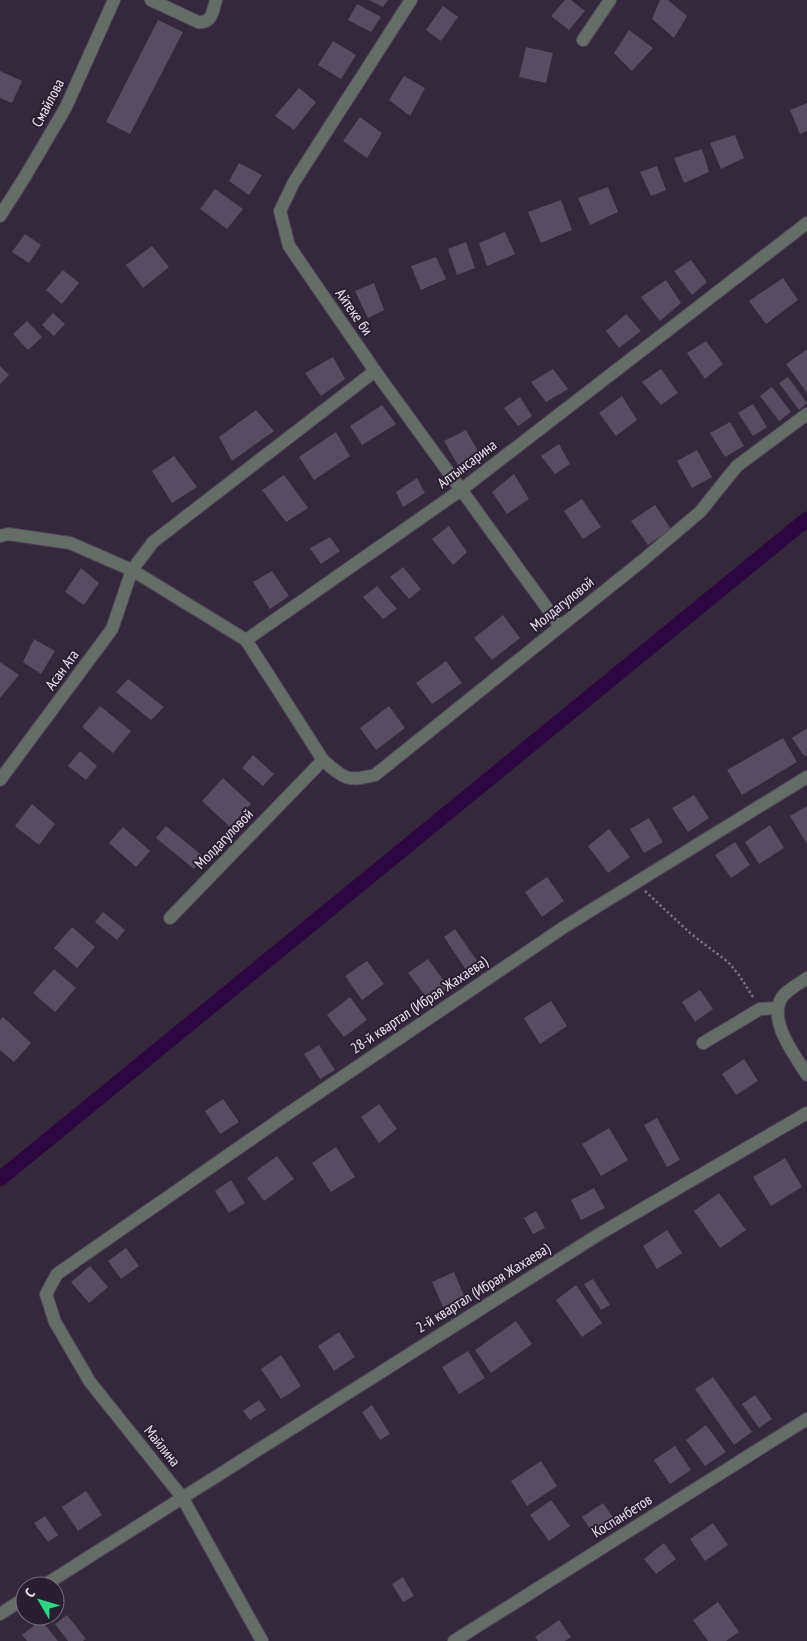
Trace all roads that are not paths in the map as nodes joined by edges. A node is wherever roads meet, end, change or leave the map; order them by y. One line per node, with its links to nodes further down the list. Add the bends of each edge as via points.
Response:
1 (114, 0): 7 (street, Смайлова, via 66,108)
2 (151, 0): 3 (street, via 203,23 211,16)
3 (216, 0)
4 (411, 0): 9 (street, Айтеке би, via 294,182 280,211 289,246)
5 (610, 0): 6 (street)
6 (583, 40)
7 (0, 216)
8 (807, 223): 11 (street, Алтынсарина)
9 (375, 371): 11 (street, Айтеке би); 13 (street, via 153,542)
10 (807, 414): 14 (street, Молдагуловой, via 737,466 700,512)
11 (461, 490): 14 (street, Айтеке би); 15 (street, Алтынсарина)
12 (0, 536): 13 (street, via 8,534 70,543)
13 (132, 570): 15 (street); 18 (street, Асан Ата, via 112,628)
14 (560, 626): 16 (street, Молдагуловой, via 375,775 356,780 339,774)
15 (246, 640): 16 (street, Молдагуловой)
16 (323, 760): 19 (street, Молдагуловой)
17 (807, 776): 25 (street, 28-й квартал (Ибрая Жахаева), via 564,927)
18 (0, 780)
19 (170, 918)
20 (807, 978): 21 (street, via 783,997)
21 (778, 1008): 22 (street, via 760,1009); 23 (street, via 780,1030)
22 (703, 1043)
23 (807, 1075)
24 (807, 1113): 27 (street, 2-й квартал (Ибрая Жахаева), via 601,1233)
25 (57, 1274): 27 (street, Майлина, via 46,1294 55,1322 90,1382)
26 (807, 1419): 32 (street, Коспанбетов)
27 (182, 1497): 28 (street, 2-й квартал (Ибрая Жахаева)); 31 (street, Майлина)
28 (59, 1576)
29 (15, 1604): 30 (street)
30 (0, 1614)
31 (262, 1641)
32 (454, 1641)

